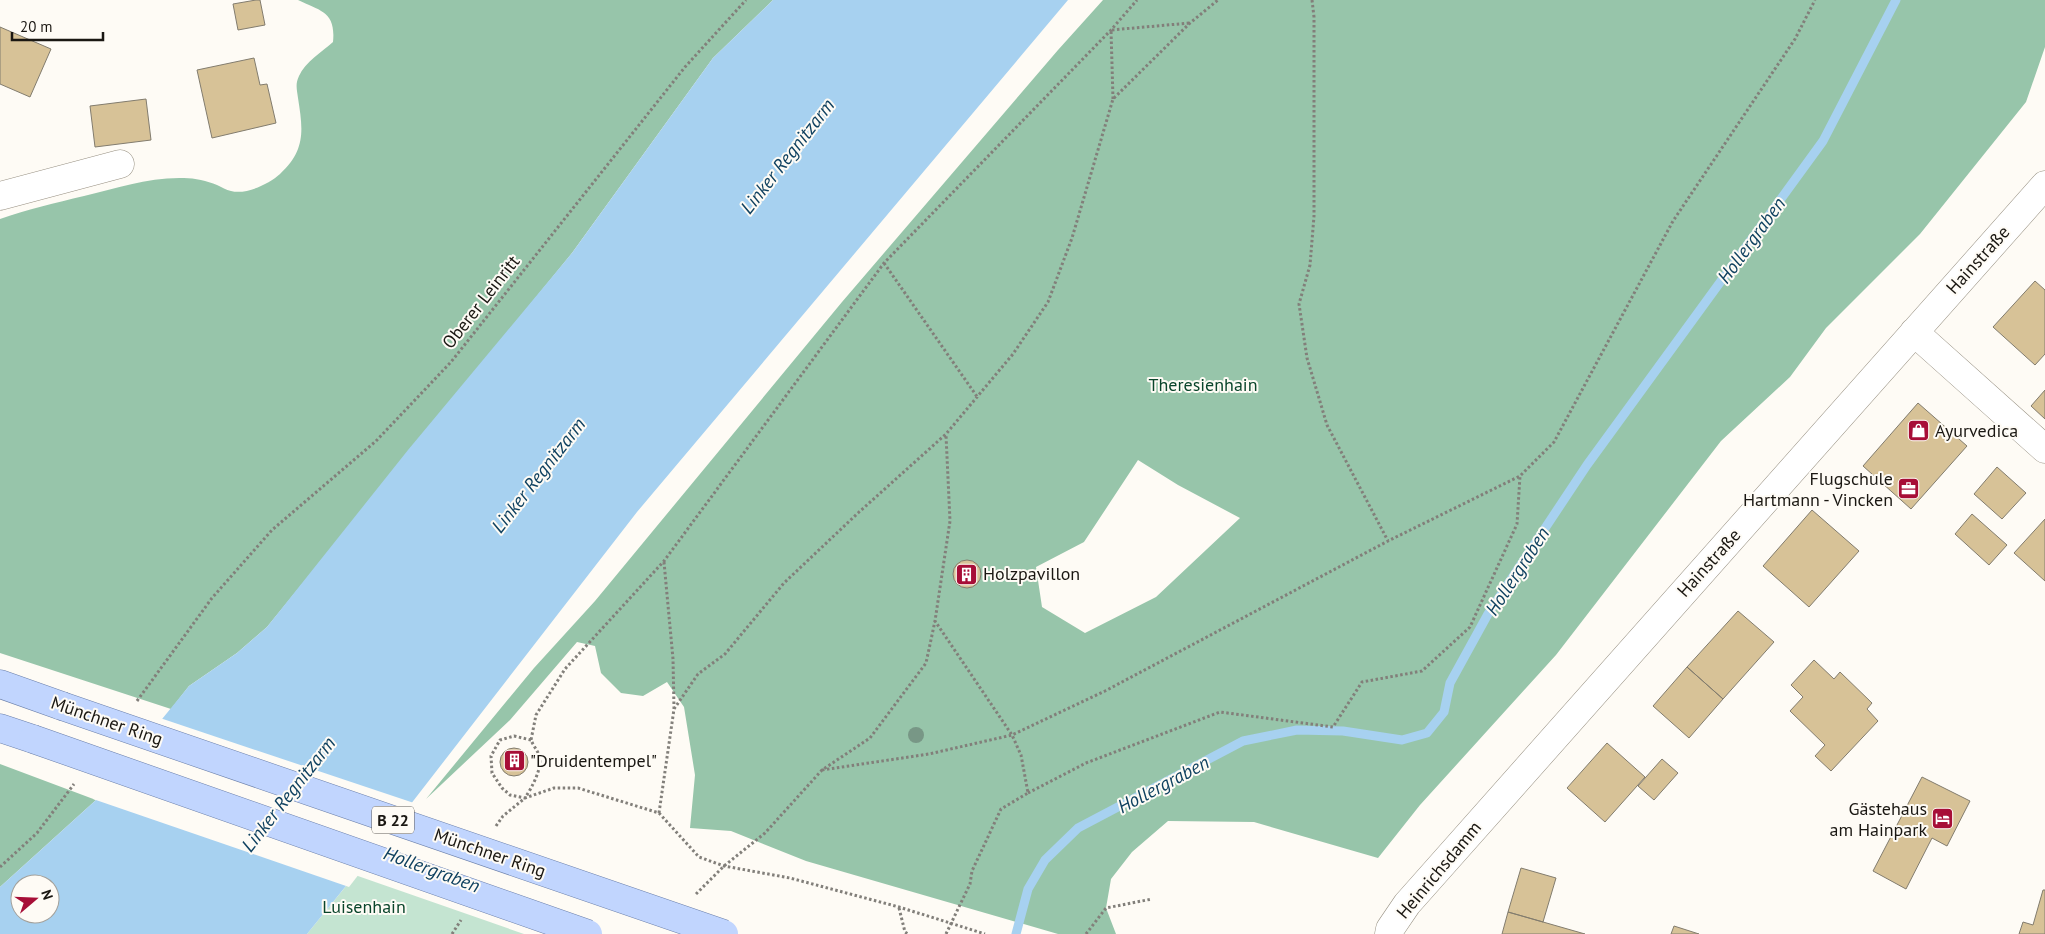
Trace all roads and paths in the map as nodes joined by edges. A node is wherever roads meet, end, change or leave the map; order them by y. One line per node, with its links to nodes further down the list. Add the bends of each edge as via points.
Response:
1 (746, 0): 20 (path, Oberer Leinritt, via 685,67 451,362 376,442 272,530)
2 (1137, 0): 7 (path)
3 (1218, 0): 6 (path)
4 (1312, 0): 18 (path, via 1314,216 1310,265 1298,304 1307,358 1327,425)
5 (1816, 0): 17 (path, via 1795,39 1673,221 1554,442)
6 (1190, 23): 7 (path); 8 (path)
7 (1111, 30): 8 (path); 12 (path)
8 (1114, 99): 14 (path, via 1072,238 1048,302)
9 (120, 164): 11 (street)
10 (2045, 185): 13 (street, Hainstraße)
11 (0, 196)
12 (884, 263): 14 (path); 19 (path)
13 (1914, 332): 16 (street); 30 (street, Hainstraße)
14 (978, 398): 15 (path)
15 (946, 434): 21 (path, via 950,521); 23 (path, via 784,583 725,654 698,674)
16 (2045, 449)
17 (1520, 476): 18 (path); 28 (path, via 1517,524 1470,627 1422,671 1362,682 1333,727 1220,712 1086,763)
18 (1388, 541): 25 (path, via 1105,691)
19 (664, 561): 23 (path); 26 (path, via 565,669 536,715)
20 (212, 598)
21 (935, 620): 25 (path); 27 (path, via 926,663 894,708 870,738)
22 (0, 684): 40 (main road, Münchner Ring / B 22, bridge)
23 (674, 709): 31 (path)
24 (0, 728): 39 (main road, B 22, bridge)
25 (1012, 735): 27 (path, via 929,754); 28 (path, via 1021,755)
26 (531, 740): 29 (path, via 540,757); 29 (path, via 514,736 500,740 491,756 492,773 502,788 510,795)
27 (822, 770): 34 (path, via 765,833)
28 (1028, 793): 38 (path, via 1001,809)
29 (526, 798): 31 (path, via 554,788 578,788); 32 (path, via 503,816)
30 (1493, 807): 45 (street, Heinrichsdamm, via 1407,904)
31 (659, 812): 34 (path, via 699,857)
32 (492, 832)
33 (37, 833): 35 (path)
34 (724, 866): 37 (path, via 790,878)
35 (0, 867)
36 (1152, 900): 44 (path, via 1106,908)
37 (899, 907): 38 (path); 41 (path)
38 (951, 923): 42 (path); 43 (path)
39 (588, 934)
40 (724, 934)
41 (908, 934)
42 (946, 934)
43 (985, 934)
44 (1086, 934)
45 (1389, 934)

